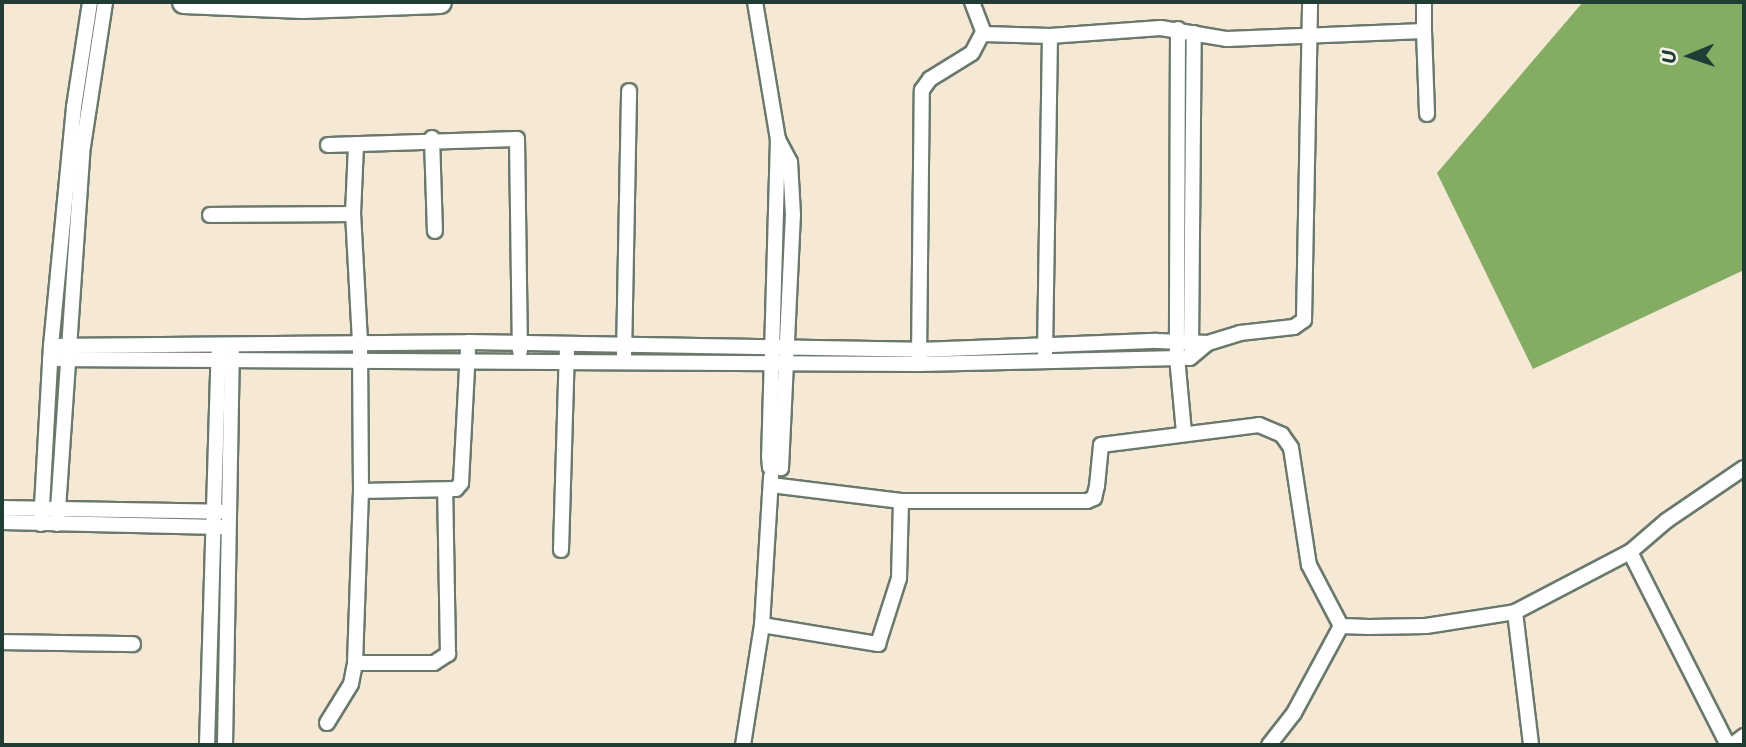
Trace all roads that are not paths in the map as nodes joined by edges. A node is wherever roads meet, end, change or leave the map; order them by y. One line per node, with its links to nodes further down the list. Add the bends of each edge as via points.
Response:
1 (90, 2): 20 (street)
2 (106, 2): 20 (street)
3 (183, 2): 4 (main road, via 302,7)
4 (440, 2)
5 (755, 2): 34 (street, via 778,139)
6 (972, 2): 11 (street)
7 (1310, 2): 14 (street)
8 (1424, 2): 10 (street)
9 (1178, 29): 12 (street); 13 (street); 25 (street)
10 (1424, 31): 14 (street); 16 (street)
11 (984, 32): 13 (street); 35 (street, via 972,53 930,79 922,90)
12 (1194, 33): 14 (street, via 1227,39); 25 (street)
13 (1050, 36): 29 (street)
14 (1310, 38): 28 (street, via 1308,306 1304,320 1294,327 1247,331)
15 (629, 91): 33 (street)
16 (1427, 114)
17 (432, 138): 18 (street); 23 (street); 30 (street, via 517,139)
18 (356, 144): 19 (street); 21 (street)
19 (328, 145)
20 (76, 153): 31 (street)
21 (353, 214): 22 (street); 26 (street)
22 (210, 215)
23 (435, 231)
24 (226, 341): 26 (street); 31 (street); 38 (street)
25 (1184, 341): 28 (street); 29 (street); 36 (street)
26 (360, 342): 27 (street); 39 (street)
27 (468, 342): 30 (street); 37 (street)
28 (1208, 343): 36 (street)
29 (1045, 345): 35 (street); 40 (street)
30 (520, 352): 32 (street); 37 (street)
31 (58, 353): 38 (street); 49 (street); 50 (street)
32 (567, 353): 33 (street); 54 (street)
33 (623, 353): 34 (street)
34 (778, 356): 35 (street); 43 (street)
35 (919, 357): 40 (street)
36 (1184, 357): 40 (street); 41 (street)
37 (468, 358): 39 (street); 44 (street, via 461,483)
38 (226, 360): 39 (street); 48 (street); 51 (street)
39 (360, 360): 45 (street)
40 (1045, 361)
41 (1184, 433): 46 (street, via 1101,444 1097,486 1094,498 1087,501); 58 (street, via 1259,425 1282,435 1296,468 1310,565)
42 (1744, 468): 55 (street, via 1666,521)
43 (771, 485): 46 (street); 57 (street)
44 (445, 490): 45 (street); 61 (street, via 448,654 435,663)
45 (360, 491): 61 (street)
46 (901, 501): 57 (street, via 899,578 878,644)
47 (2, 508): 49 (street)
48 (213, 512): 50 (street); 51 (street); 53 (street)
49 (41, 516): 50 (street); 52 (street)
50 (57, 517): 53 (street)
51 (229, 520): 53 (street); 65 (street)
52 (2, 522)
53 (213, 527): 64 (street)
54 (561, 550)
55 (1630, 552): 56 (street); 69 (street)
56 (1515, 612): 58 (street, via 1426,626); 68 (street)
57 (762, 625): 66 (street)
58 (1341, 626): 67 (street, via 1294,713)
59 (2, 642): 60 (street)
60 (133, 644)
61 (355, 663): 62 (street, via 351,684)
62 (327, 723)
63 (1744, 736): 69 (street)
64 (206, 745)
65 (225, 745)
66 (743, 745)
67 (1269, 745)
68 (1531, 745)
69 (1730, 745)

